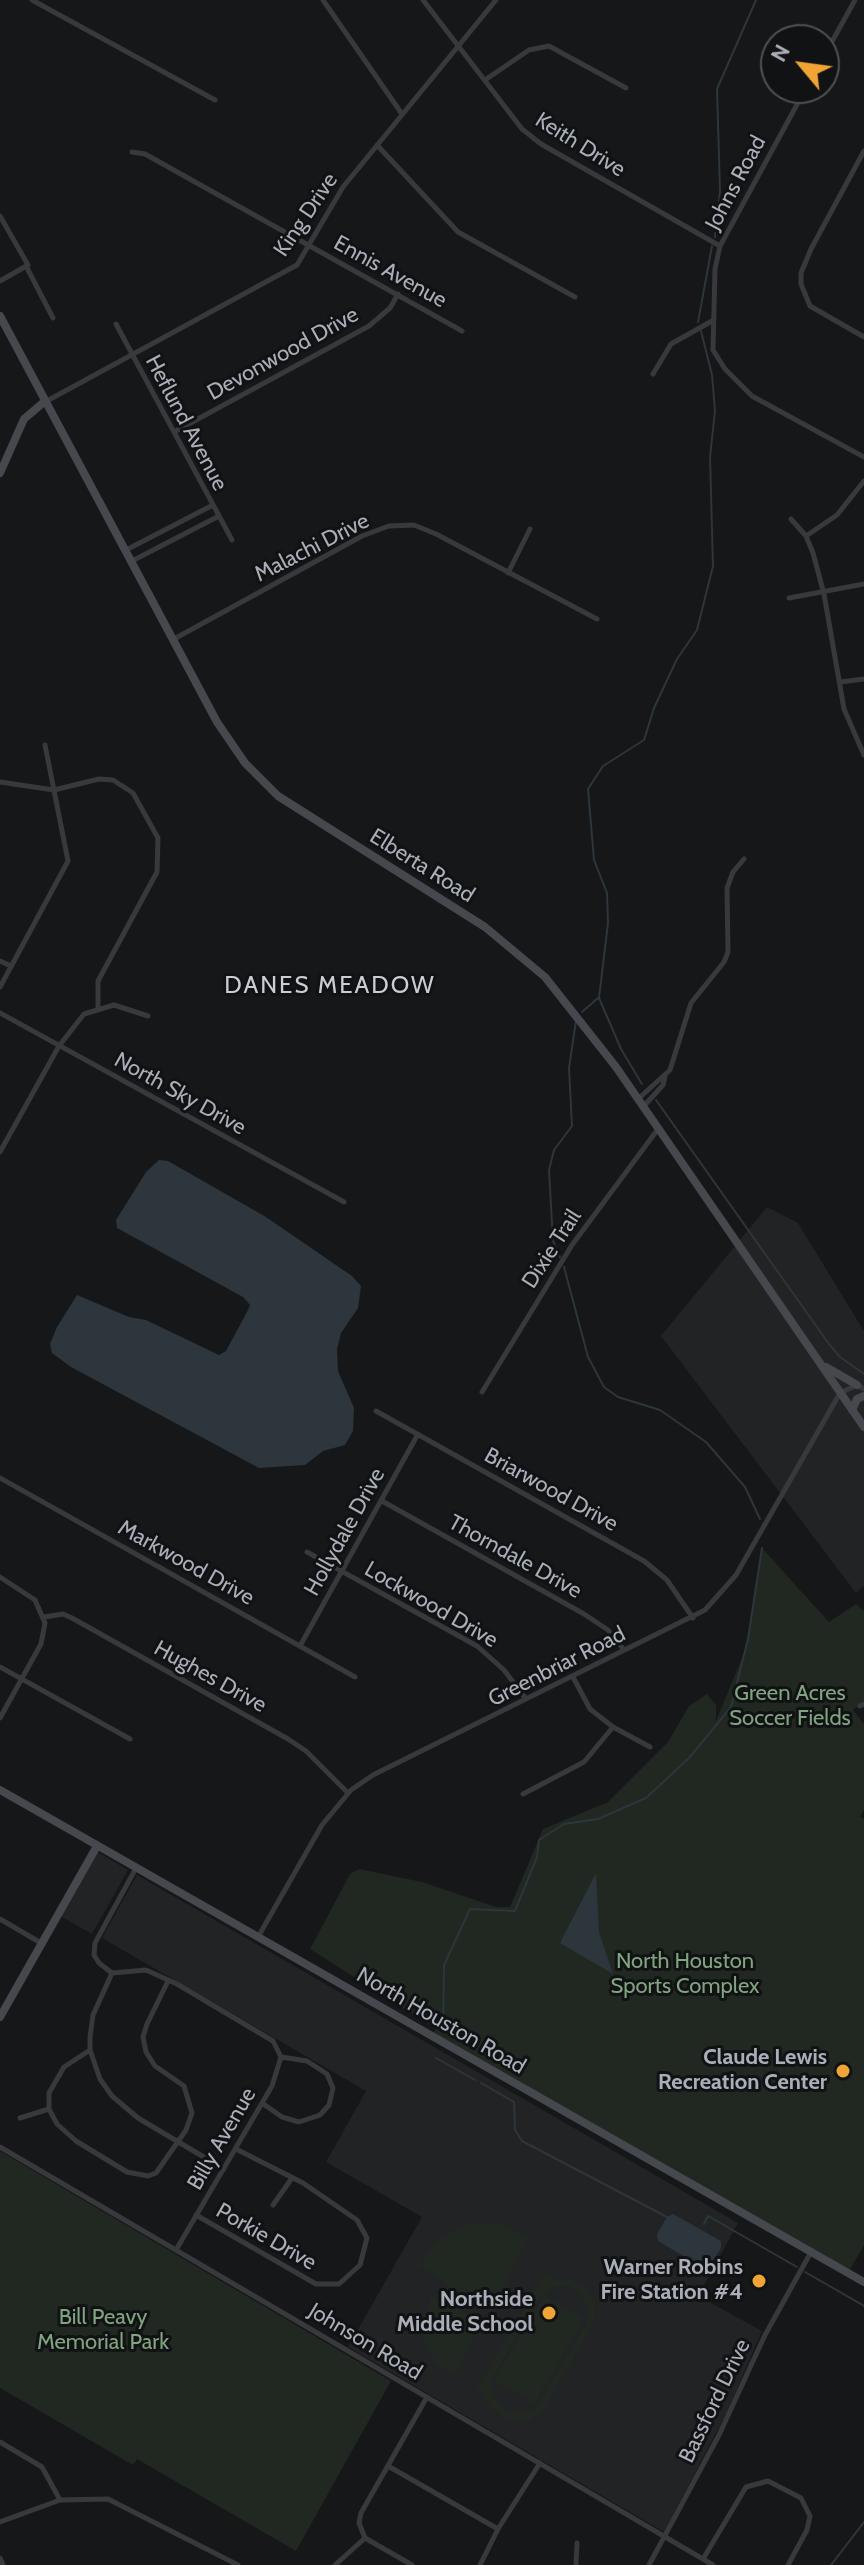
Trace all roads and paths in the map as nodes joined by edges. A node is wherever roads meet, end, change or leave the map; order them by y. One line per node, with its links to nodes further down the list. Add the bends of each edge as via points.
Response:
1 (32, 0): 10 (street)
2 (323, 0): 12 (street)
3 (423, 0): 7 (street, Keith Drive)
4 (496, 0): 7 (street, King Drive)
5 (855, 0): 6 (street)
6 (840, 27)
7 (459, 45): 8 (street, Keith Drive); 12 (street, King Drive)
8 (485, 80): 9 (street, via 529,50 549,46); 18 (street, Keith Drive, via 522,129 541,144)
9 (626, 88)
10 (215, 100)
11 (797, 104): 18 (street, Johns Road)
12 (402, 114): 13 (street, King Drive)
13 (377, 145): 17 (street, King Drive, via 343,187); 22 (street, via 458,232)
14 (864, 151): 28 (street, via 801,278 810,306)
15 (132, 152): 17 (street, Ennis Avenue, via 145,154)
16 (0, 216): 19 (street)
17 (310, 245): 21 (street, Ennis Avenue); 29 (street, King Drive, via 288,272)
18 (720, 246): 25 (street, Johns Road)
19 (26, 266): 20 (street); 24 (street)
20 (0, 281)
21 (398, 294): 27 (street, Ennis Avenue); 32 (street, Devonwood Drive, via 369,326)
22 (575, 297)
23 (0, 316): 31 (street, Elberta Road)
24 (53, 318)
25 (712, 321): 30 (street, via 671,344); 33 (street, Johns Road, via 713,350 752,396)
26 (116, 324): 29 (street, Heflund Avenue)
27 (462, 331)
28 (864, 337)
29 (132, 355): 31 (street, King Drive); 32 (street, Heflund Avenue)
30 (653, 374)
31 (44, 402): 34 (street, via 24,419); 42 (street, Elberta Road)
32 (174, 432): 36 (street, Heflund Avenue)
33 (864, 457)
34 (0, 473)
35 (864, 481): 40 (street, via 837,515)
36 (213, 505): 37 (street); 42 (street, Heflund Avenue)
37 (219, 516): 41 (street); 43 (street, Heflund Avenue)
38 (791, 519): 40 (street)
39 (530, 529): 44 (street)
40 (806, 536): 46 (street)
41 (232, 540)
42 (126, 550): 43 (street, Elberta Road)
43 (132, 561): 49 (street, Elberta Road)
44 (508, 573): 48 (street, Malachi Drive); 49 (street, Malachi Drive, via 414,525 389,526)
45 (864, 584): 46 (street)
46 (824, 594): 47 (street); 51 (street)
47 (789, 598)
48 (597, 619)
49 (173, 640): 64 (street, Elberta Road, via 217,722 265,784 505,941 563,996)
50 (864, 679): 51 (street)
51 (841, 682): 53 (street, via 849,726)
52 (45, 745): 55 (street)
53 (864, 755)
54 (0, 782): 55 (street)
55 (54, 790): 58 (street, via 68,861); 60 (street, via 99,779 125,784 158,838 157,872 98,981)
56 (744, 859): 64 (street, via 727,888 728,952 691,1003 663,1085)
57 (0, 961): 58 (street)
58 (11, 966): 59 (street)
59 (0, 987)
60 (98, 1008): 62 (street, via 130,1007); 63 (street, via 75,1023)
61 (0, 1013): 63 (street, North Sky Drive)
62 (148, 1016)
63 (59, 1046): 66 (street); 67 (street, North Sky Drive)
64 (640, 1103): 65 (street, Elberta Road)
65 (658, 1129): 68 (street, Elberta Road); 70 (street, Dixie Trail, via 572,1245)
66 (0, 1152)
67 (344, 1202)
68 (822, 1365): 69 (street); 71 (street, Elberta Road)
69 (860, 1387): 71 (street)
70 (482, 1392)
71 (840, 1393): 73 (street, Elberta Road); 83 (street, Greenbriar Road, via 736,1575)
72 (864, 1396): 73 (street)
73 (852, 1410): 75 (street, Elberta Road)
74 (376, 1411): 76 (street, Briarwood Drive)
75 (864, 1427)
76 (418, 1434): 78 (street, Hollydale Drive); 83 (street, Briarwood Drive, via 644,1561 667,1580)
77 (0, 1478): 84 (street, Markwood Drive)
78 (382, 1501): 80 (street, Hollydale Drive); 85 (street, Thorndale Drive, via 584,1614 608,1630)
79 (307, 1552): 80 (street, Lockwood Drive)
80 (343, 1572): 84 (street, Hollydale Drive); 90 (street, Lockwood Drive, via 477,1646)
81 (0, 1577): 82 (street, via 35,1600)
82 (44, 1617): 89 (street, via 41,1644); 96 (street, Hughes Drive, via 72,1618 288,1739)
83 (693, 1618): 85 (street, Greenbriar Road)
84 (300, 1646): 87 (street, Markwood Drive)
85 (624, 1650): 88 (street, Greenbriar Road)
86 (0, 1667): 89 (street)
87 (355, 1677)
88 (573, 1677): 90 (street, Greenbriar Road); 92 (street, via 590,1709)
89 (21, 1679): 91 (street); 93 (street)
90 (526, 1699): 96 (street, Greenbriar Road, via 373,1775)
91 (0, 1718)
92 (613, 1727): 94 (street); 97 (street, via 584,1762)
93 (130, 1739)
94 (650, 1747)
95 (0, 1790): 98 (street, North Houston Road)
96 (348, 1793): 101 (street, Greenbriar Road, via 322,1825)
97 (523, 1794)
98 (97, 1846): 99 (street, North Houston Road); 102 (street)
99 (136, 1868): 101 (street, North Houston Road); 103 (street, via 95,1943 94,1955)
100 (0, 1919): 102 (street)
101 (257, 1938): 119 (street, North Houston Road)
102 (41, 1943): 105 (street)
103 (112, 1973): 104 (street, via 146,1970); 106 (street, via 93,2015)
104 (168, 1981): 107 (street, via 273,2041); 111 (street, via 143,2037 155,2066 184,2086 190,2099 192,2113)
105 (1, 2012)
106 (90, 2050): 109 (street, via 64,2067 49,2093); 111 (street, via 112,2096)
107 (281, 2057): 108 (street, Billy Avenue); 108 (street, via 307,2061 327,2074 333,2088 329,2105 320,2115 299,2122)
108 (262, 2103): 113 (street, Billy Avenue)
109 (49, 2109): 110 (street); 111 (street, via 76,2141 127,2172 156,2173)
110 (20, 2118)
111 (179, 2141): 114 (street)
112 (0, 2147): 118 (street, Johnson Road)
113 (236, 2149): 114 (street, Billy Avenue); 115 (street, Porkie Drive)
114 (224, 2169): 117 (street, Billy Avenue)
115 (292, 2178): 116 (street); 117 (street, Porkie Drive, via 364,2228 366,2252 351,2276 339,2284 327,2287 305,2279)
116 (273, 2205)
117 (196, 2215): 118 (street, Billy Avenue)
118 (176, 2250): 121 (street, Johnson Road)
119 (811, 2252): 120 (street, North Houston Road); 128 (street, Bassford Drive)
120 (864, 2282)
121 (427, 2397): 123 (street, Johnson Road); 124 (street)
122 (0, 2442): 125 (street, via 42,2467)
123 (540, 2463): 127 (street); 128 (street, Johnson Road)
124 (388, 2466): 127 (street); 129 (street, via 361,2513)
125 (60, 2500): 126 (street); 134 (street, via 108,2499 126,2505)
126 (0, 2522)
127 (498, 2529): 137 (street)
128 (666, 2537): 132 (street, Johnson Road); 139 (street, Bassford Drive)
129 (365, 2538): 135 (street); 136 (street)
130 (577, 2543): 138 (street)
131 (0, 2558): 133 (street)
132 (703, 2559): 140 (street, Johnson Road); 141 (street, via 741,2494 760,2481 775,2483 808,2508 810,2522)
133 (3, 2565)
134 (238, 2565)
135 (335, 2565)
136 (412, 2565)
137 (480, 2565)
138 (576, 2565)
139 (649, 2565)
140 (713, 2565)
141 (788, 2565)

